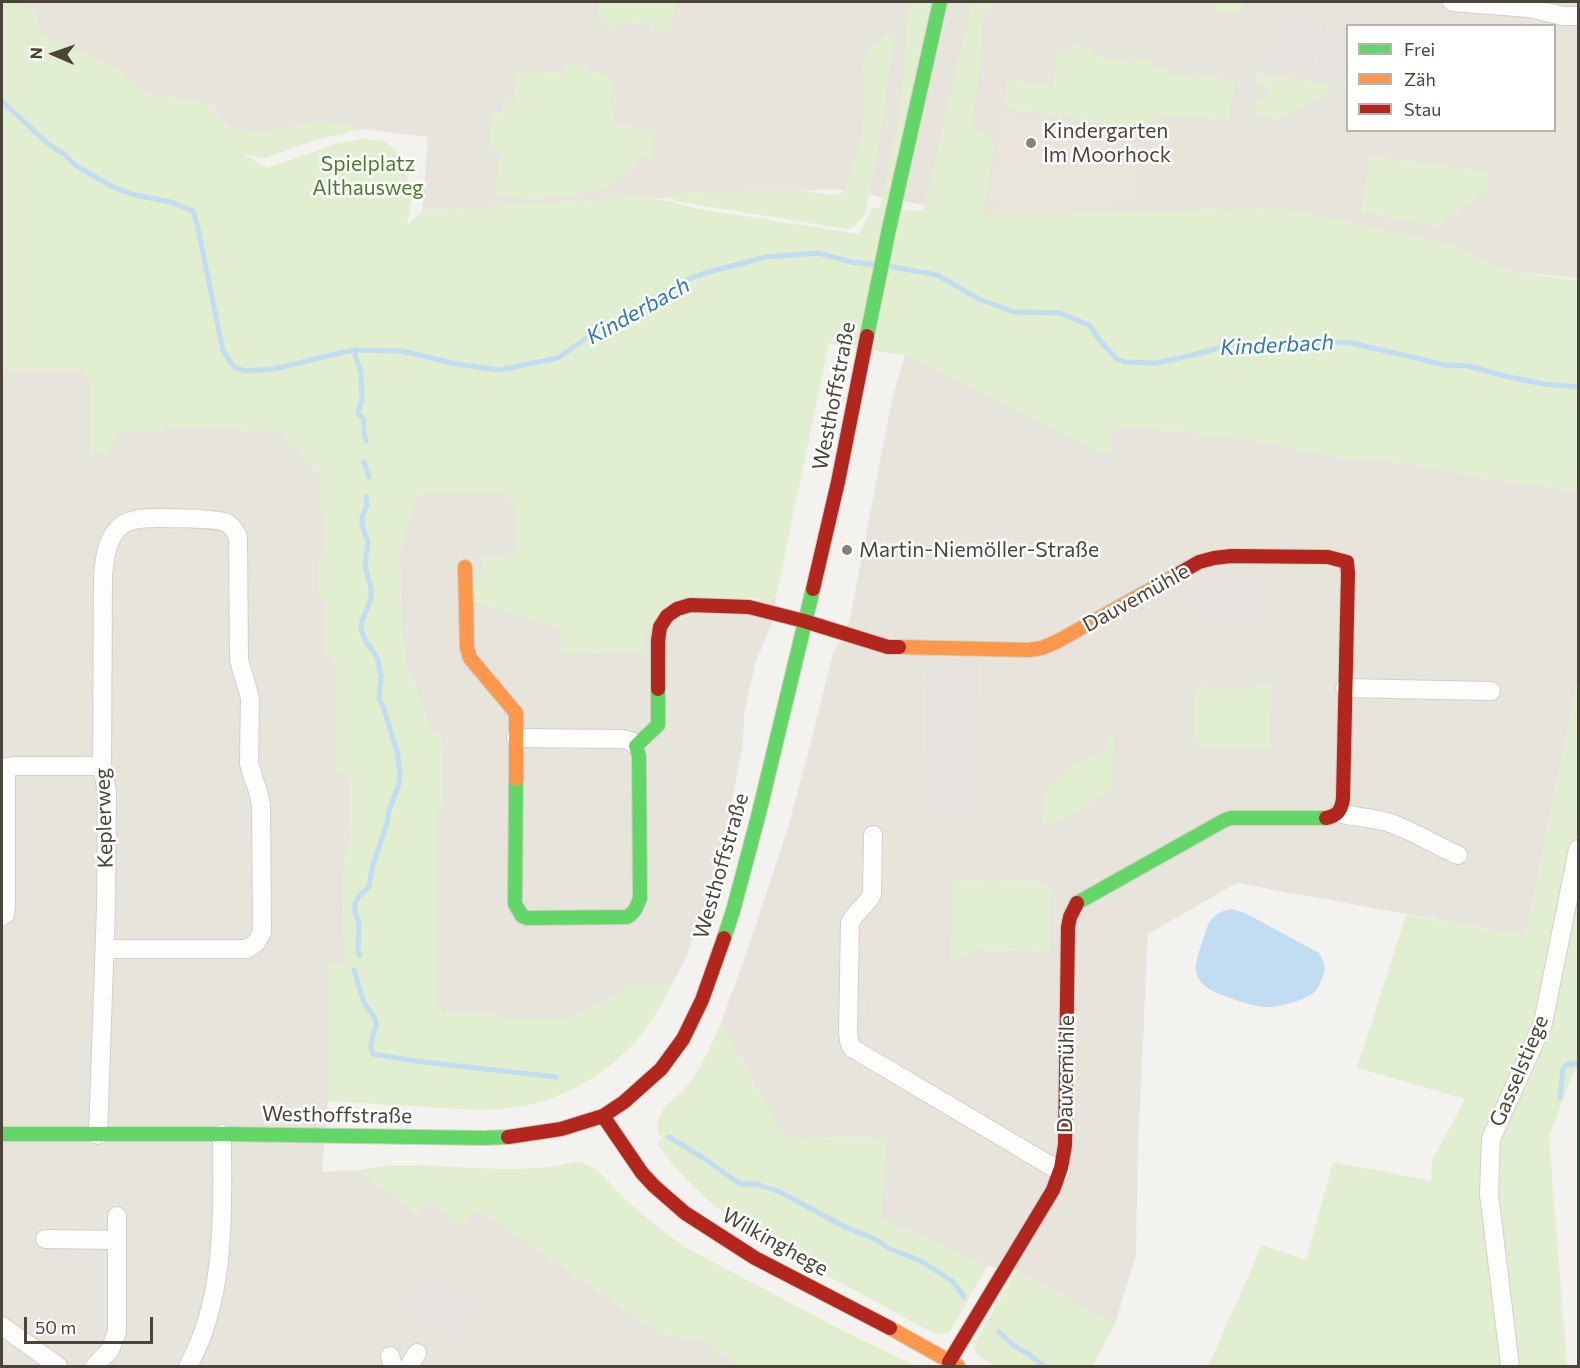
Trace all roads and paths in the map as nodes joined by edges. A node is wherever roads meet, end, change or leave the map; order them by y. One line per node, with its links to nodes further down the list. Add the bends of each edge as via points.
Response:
1 (940, 2): 5 (street, Westhoffstraße, via 838,482)
2 (1452, 2): 3 (street)
3 (1578, 16)
4 (465, 567): 8 (street, via 467,648 470,658 516,713)
5 (804, 621): 6 (street, Dauvemühle, via 888,647 1036,649 1058,641 1199,562 1252,556 1339,559 1347,562 1348,573); 9 (street, via 749,607 690,605 667,616 658,641 658,725); 18 (street, Westhoffstraße, via 733,911 702,1000 661,1069)
6 (1345, 688): 7 (street); 12 (street, Dauvemühle, via 1343,798)
7 (1491, 690)
8 (516, 738): 9 (street, via 623,739); 9 (street, via 515,904 527,918 634,914 640,898)
9 (636, 746)
10 (102, 766): 11 (street); 17 (street, Keplerweg, via 107,792); 17 (street, Keplerweg, via 103,576 106,549 113,534 124,523 140,519 226,522 238,537 239,660 250,698 249,763 261,805 262,932 247,949)
11 (4, 768): 16 (street, via 6,904)
12 (1339, 813): 15 (street, Dauvemühle, via 1388,822); 22 (street, Dauvemühle, via 1328,818 1231,818 1077,903 1068,927 1065,1145)
13 (873, 835): 22 (street, Dauvemühle, via 872,894 850,923 848,1032 852,1048)
14 (1578, 849): 31 (street, Gasselstiege, via 1543,1023 1491,1139 1489,1194)
15 (1458, 855)
16 (2, 916)
17 (105, 949): 21 (street, Keplerweg)
18 (603, 1116): 20 (street, Westhoffstraße, via 540,1134 501,1137); 27 (street, Wilkinghege, via 642,1173 670,1201 705,1227 755,1258)
19 (2, 1134): 21 (street, Westhoffstraße)
20 (222, 1134): 21 (street, Westhoffstraße); 30 (street, via 221,1241 213,1297 201,1342)
21 (98, 1135)
22 (1061, 1172): 27 (street, Dauvemühle)
23 (117, 1216): 25 (street)
24 (45, 1239): 25 (street)
25 (117, 1240): 29 (street, via 117,1332 110,1350)
26 (2, 1327): 28 (street)
27 (954, 1364)
28 (58, 1366)
29 (95, 1366)
30 (188, 1366)
31 (1510, 1366)

